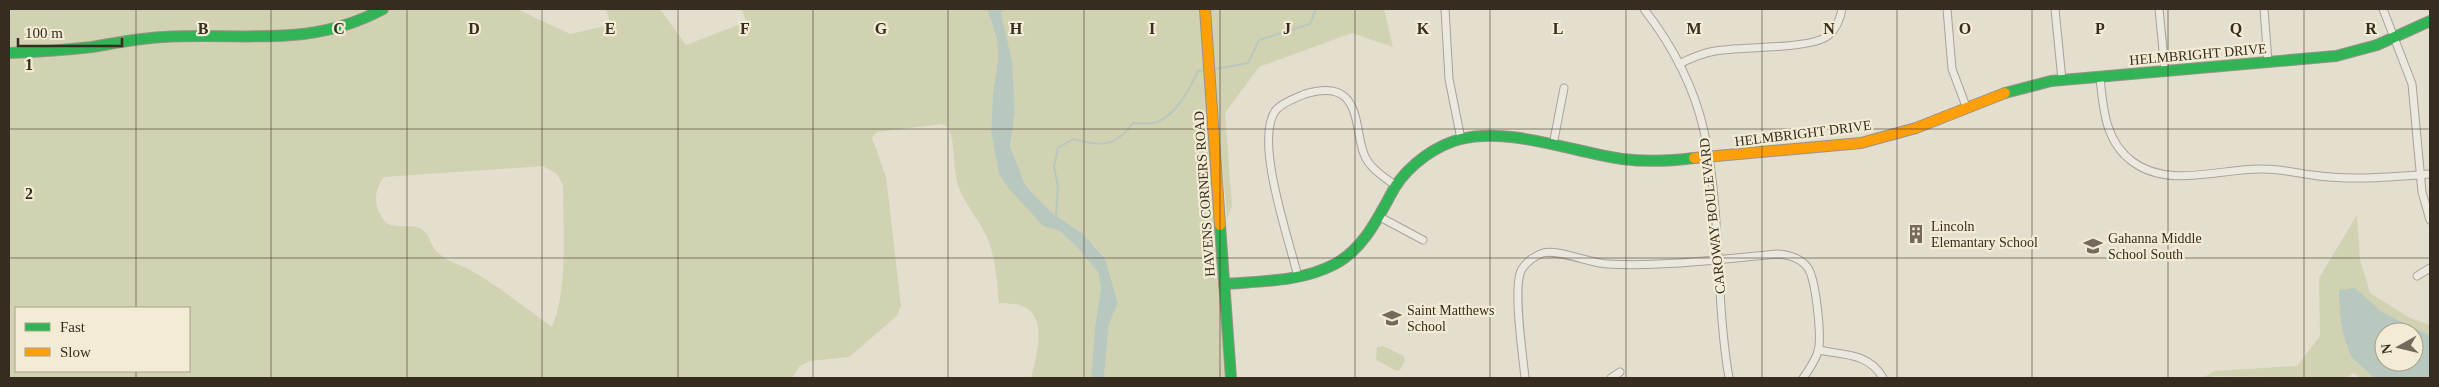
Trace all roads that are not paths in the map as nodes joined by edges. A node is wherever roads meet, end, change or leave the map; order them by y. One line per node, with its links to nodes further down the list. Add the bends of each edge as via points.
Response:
1 (383, 9): 13 (street, via 360,22 321,32 161,37)
2 (1205, 9): 34 (street, HAVENS CORNERS ROAD)
3 (1445, 9): 21 (street, via 1449,79)
4 (1644, 9): 15 (street, CAROWAY BOULEVARD, via 1661,30)
5 (1842, 9): 15 (street, via 1839,23 1828,37 1811,43 1716,50)
6 (1947, 9): 20 (street, via 1952,69)
7 (2055, 9): 18 (street)
8 (2159, 9): 16 (street)
9 (2264, 9): 14 (street)
10 (2383, 9): 12 (street)
11 (2430, 21): 12 (street, HELMBRIGHT DRIVE)
12 (2395, 38): 14 (street, HELMBRIGHT DRIVE, via 2354,53); 25 (street, via 2412,84)
13 (9, 53)
14 (2268, 62): 16 (street, HELMBRIGHT DRIVE)
15 (1679, 64): 23 (street, CAROWAY BOULEVARD, via 1696,104)
16 (2165, 71): 17 (street, HELMBRIGHT DRIVE)
17 (2100, 76): 18 (street, HELMBRIGHT DRIVE); 25 (street, via 2103,113 2113,141 2132,162 2154,174 2178,176 2262,169 2367,178)
18 (2062, 80): 20 (street, HELMBRIGHT DRIVE, via 2011,91)
19 (1564, 88): 22 (street)
20 (1967, 109): 23 (street, HELMBRIGHT DRIVE, via 1916,128 1861,143)
21 (1461, 139): 22 (street, HELMBRIGHT DRIVE, via 1497,135); 26 (street, HELMBRIGHT DRIVE, via 1416,162)
22 (1552, 145): 23 (street, HELMBRIGHT DRIVE, via 1623,159 1665,161)
23 (1708, 157): 30 (street, CAROWAY BOULEVARD)
24 (2430, 174): 25 (street)
25 (2420, 175): 28 (street)
26 (1396, 186): 27 (street, HELMBRIGHT DRIVE); 33 (street, via 1377,172 1364,156 1352,108 1346,98 1330,90 1315,90 1290,100 1276,110 1268,131 1275,194)
27 (1380, 217): 29 (street); 33 (street, HELMBRIGHT DRIVE, via 1355,249 1337,263)
28 (2430, 220)
29 (1423, 240)
30 (1718, 260): 35 (street, via 1778,254 1800,259 1813,278); 38 (street, via 1605,264 1555,253 1534,257 1522,269 1518,288); 40 (street, CAROWAY BOULEVARD)
31 (2430, 268): 32 (street)
32 (2417, 276)
33 (1298, 277): 34 (street, HELMBRIGHT DRIVE)
34 (1224, 284): 37 (street, HAVENS CORNERS ROAD)
35 (1818, 350): 41 (street, via 1811,369); 42 (street, via 1866,360 1876,367)
36 (1620, 372): 39 (street)
37 (1231, 378)
38 (1525, 378)
39 (1611, 378)
40 (1728, 378)
41 (1803, 378)
42 (1882, 378)

